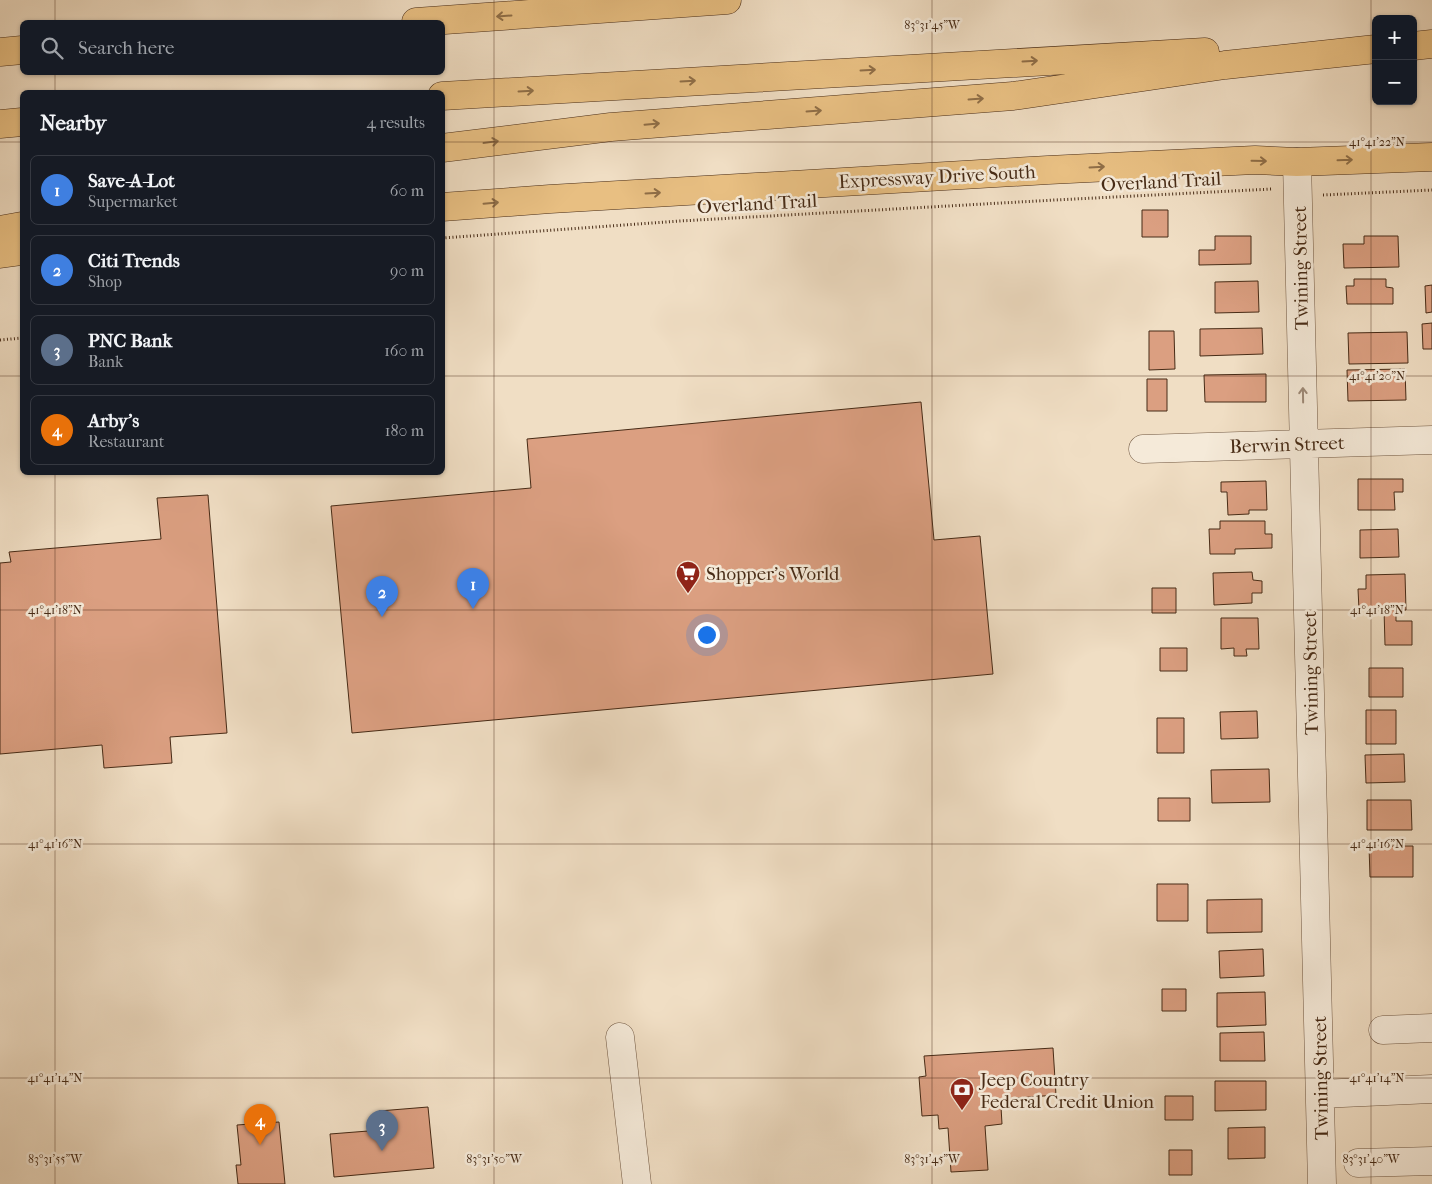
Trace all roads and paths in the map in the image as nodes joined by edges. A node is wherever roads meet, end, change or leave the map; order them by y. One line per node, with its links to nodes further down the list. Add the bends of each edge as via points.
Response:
1 (727, 0): 2 (main road, one-way to 2)
2 (444, 20)
3 (1432, 40): 4 (main road)
4 (1417, 41)
5 (1372, 43): 11 (main road, one-way to 5)
6 (1432, 44): 7 (main road)
7 (1417, 46)
8 (1372, 49): 14 (main road, one-way to 8, via 611,127 1013,96 1225,65)
9 (20, 50): 10 (main road)
10 (0, 52)
11 (445, 96)
12 (20, 122): 13 (main road)
13 (0, 124)
14 (445, 148)
15 (1432, 157): 16 (main road, Expressway Drive South, one-way to 15)
16 (1297, 162): 18 (street, Twining Street); 19 (main road, Expressway Drive South, one-way to 16, via 1048,170 1255,160)
17 (1432, 190): 18 (path, Overland Trail, via 1320,195)
18 (1298, 192): 22 (path, Overland Trail, via 1274,189 1036,201); 28 (street, Twining Street, one-way to 18)
19 (445, 207)
20 (20, 226): 21 (main road)
21 (0, 230)
22 (445, 238)
23 (20, 252): 24 (main road)
24 (0, 254)
25 (20, 338): 26 (path)
26 (0, 340)
27 (1432, 440): 28 (street, Berwin Street)
28 (1304, 444): 29 (street, Berwin Street); 34 (street, Twining Street)
29 (1143, 449)
30 (1432, 1028): 31 (street)
31 (1383, 1030)
32 (620, 1037): 37 (street)
33 (1432, 1089): 34 (street)
34 (1320, 1094): 38 (street, Twining Street)
35 (1432, 1161): 36 (street)
36 (1358, 1163)
37 (637, 1184)
38 (1322, 1184)

